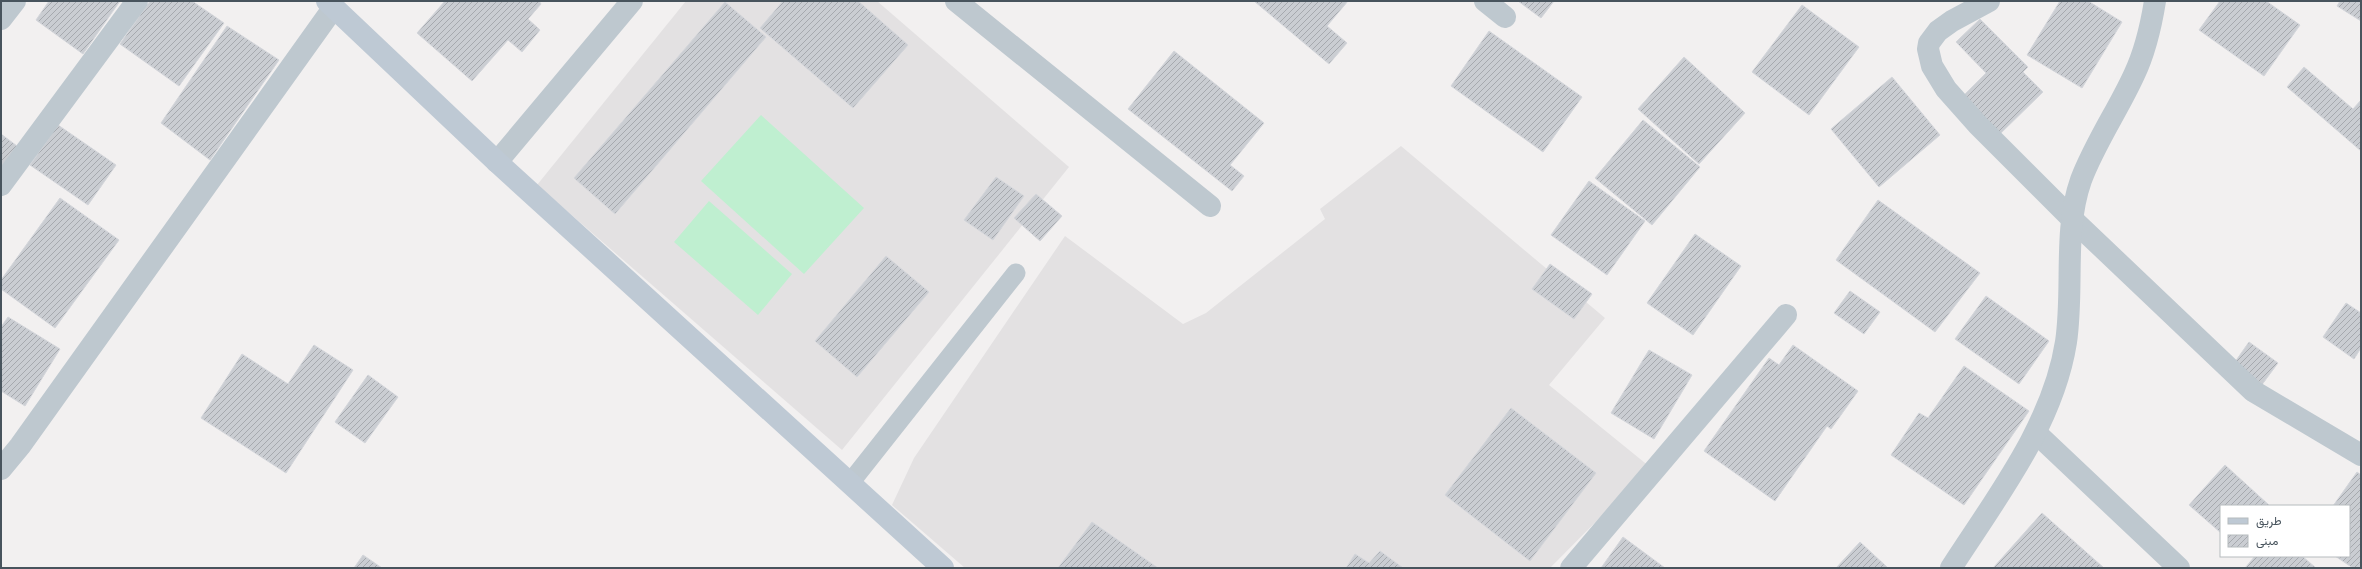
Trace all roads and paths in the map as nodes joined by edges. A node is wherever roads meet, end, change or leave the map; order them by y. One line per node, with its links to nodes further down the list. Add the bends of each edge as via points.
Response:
1 (15, 1): 10 (street)
2 (137, 1): 12 (street)
3 (632, 1): 11 (street)
4 (956, 1): 13 (street)
5 (1485, 1): 9 (street)
6 (1989, 1): 14 (street, via 1938,31 1929,42 1932,66 1946,89 1978,125)
7 (2156, 1): 14 (street, via 2151,26 2134,74 2081,180)
8 (330, 4): 11 (main road); 19 (street, via 20,446)
9 (1505, 17)
10 (1, 19)
11 (497, 162): 20 (main road)
12 (1, 185)
13 (1210, 206)
14 (2071, 218): 17 (street, via 2066,340 2055,387); 18 (street, via 2253,391)
15 (1016, 273): 20 (lane)
16 (1786, 315): 22 (street)
17 (2036, 433): 23 (street); 24 (street)
18 (2361, 455)
19 (1, 468)
20 (850, 483): 21 (main road)
21 (943, 568)
22 (1571, 568)
23 (1952, 568)
24 (2179, 568)

